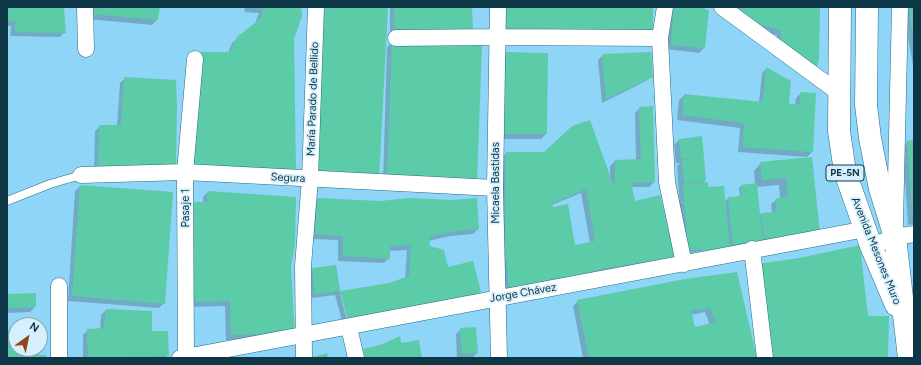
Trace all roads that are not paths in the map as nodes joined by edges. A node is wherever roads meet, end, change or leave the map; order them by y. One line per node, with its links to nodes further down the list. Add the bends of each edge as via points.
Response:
1 (85, 7): 12 (street)
2 (316, 7): 17 (street, María Parado de Bellido)
3 (498, 7): 9 (street, Micaela Bastidas)
4 (665, 7): 11 (street)
5 (722, 7): 14 (street)
6 (840, 7): 14 (highway, Avenida Mesones Muro / PE-5N)
7 (867, 7): 20 (highway, PE-5N, via 866,104 870,138 880,189)
8 (900, 7): 20 (street)
9 (497, 37): 10 (street); 11 (street); 18 (street, Micaela Bastidas)
10 (396, 38)
11 (660, 38): 23 (street, via 667,182)
12 (86, 49)
13 (195, 59): 15 (street, Pasaje 1)
14 (839, 93): 21 (highway, Avenida Mesones Muro / PE-5N, via 839,130 845,172)
15 (186, 172): 16 (street, Segura); 17 (street, Segura); 29 (street, Pasaje 1)
16 (81, 175): 19 (lane)
17 (310, 179): 18 (street, Segura); 27 (street, María Parado de Bellido, via 303,266)
18 (495, 188): 25 (street, Micaela Bastidas)
19 (7, 201)
20 (904, 235): 21 (street, Jorge Chávez); 28 (highway, PE-5N)
21 (868, 238): 22 (street, Jorge Chávez); 28 (highway, Avenida Mesones Muro / PE-5N)
22 (752, 249): 23 (street, Jorge Chávez); 34 (street)
23 (684, 264): 25 (street, Jorge Chávez)
24 (59, 286): 30 (street)
25 (497, 298): 26 (street, Jorge Chávez); 33 (street, Micaela Bastidas)
26 (348, 327): 27 (street, Jorge Chávez); 32 (street)
27 (305, 335): 29 (street, Jorge Chávez); 31 (street, María Parado de Bellido)
28 (910, 337): 35 (highway, PE-5N)
29 (183, 357)
30 (58, 358)
31 (304, 358)
32 (356, 358)
33 (499, 358)
34 (765, 358)
35 (909, 358)

